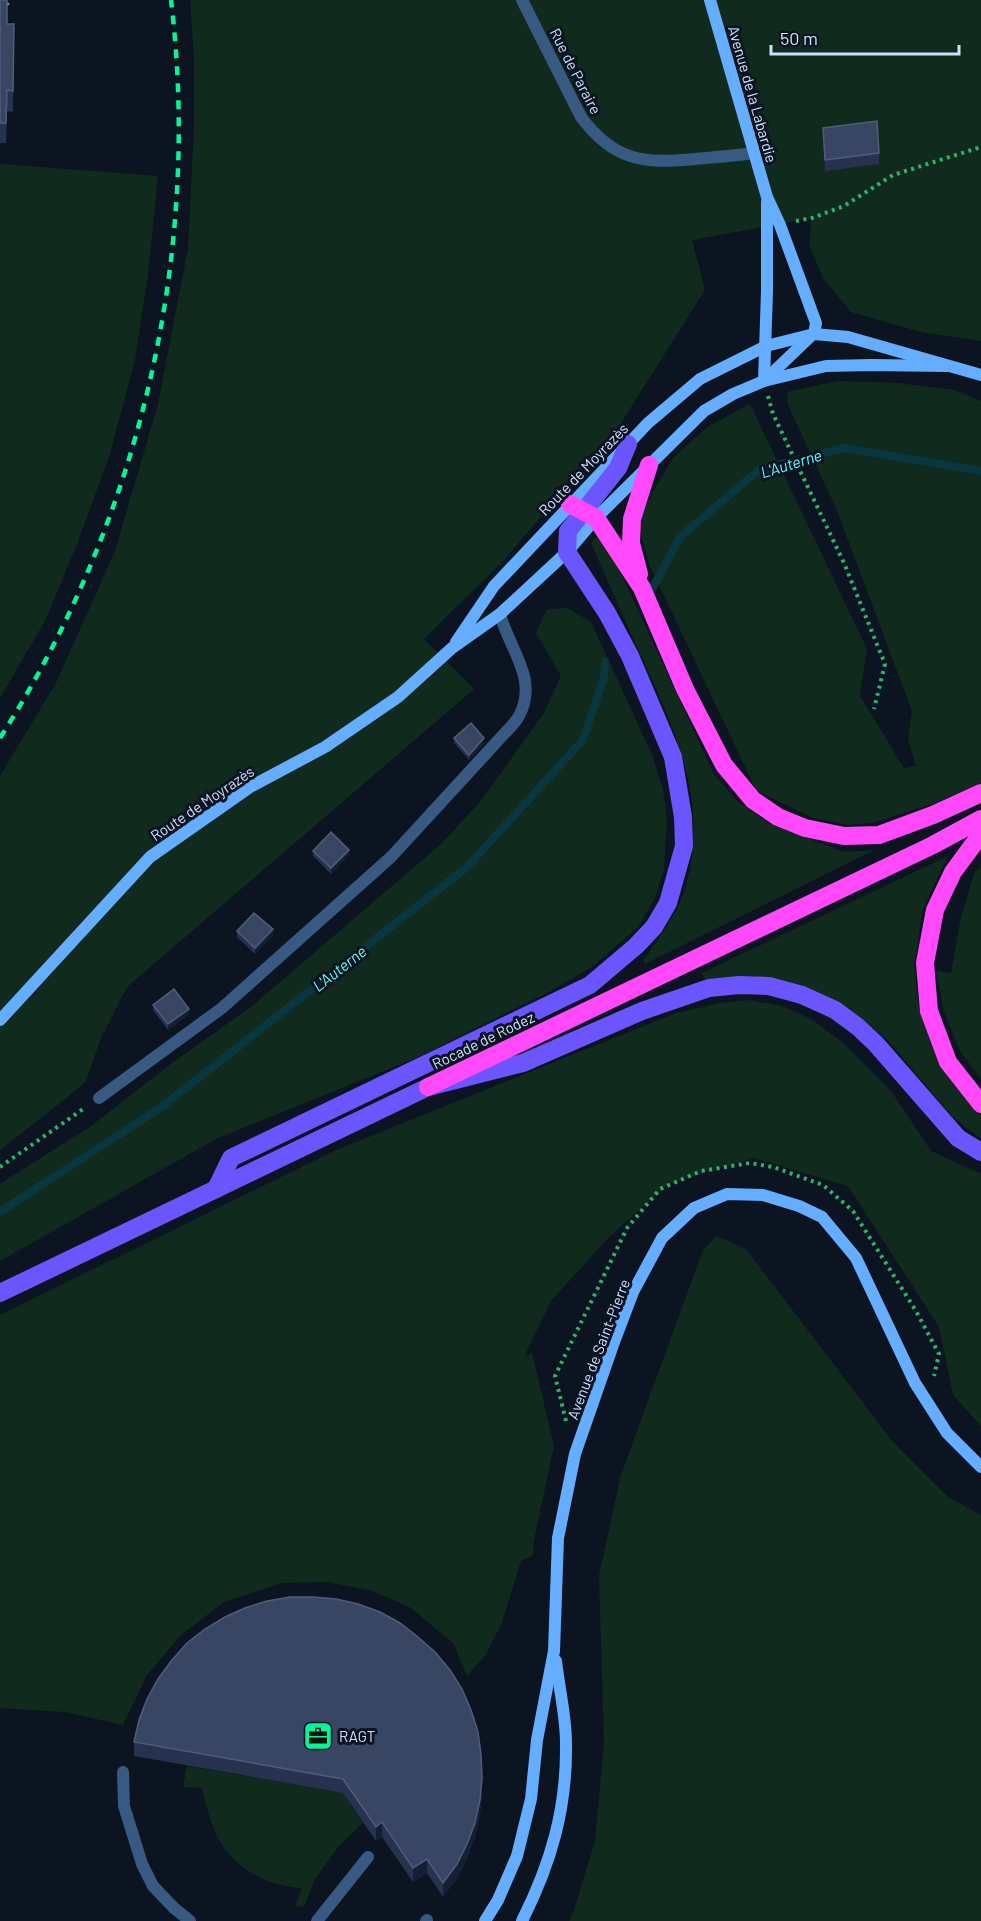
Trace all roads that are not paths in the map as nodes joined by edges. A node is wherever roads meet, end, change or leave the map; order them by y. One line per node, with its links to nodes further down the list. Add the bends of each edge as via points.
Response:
1 (522, 0): 3 (street, Rue de Paraire, via 580,117 603,143 616,151 661,162)
2 (710, 0): 3 (street, Avenue de la Labardie)
3 (754, 153): 4 (street, Avenue de la Labardie)
4 (767, 197): 5 (street, Avenue de la Labardie, via 816,323); 6 (street, Avenue de la Labardie)
5 (814, 334): 6 (street, Route de Moyrazès); 7 (street, Route de Moyrazès, via 848,337); 9 (street)
6 (766, 346): 9 (street, Avenue de la Labardie); 10 (street, Route de Moyrazès, via 700,380)
7 (947, 366): 8 (street); 9 (street, via 826,366)
8 (981, 375)
9 (764, 381): 11 (street, Route de Moyrazès, via 705,411)
10 (628, 444): 12 (main road, via 618,468)
11 (649, 465): 12 (street, Route de Moyrazès); 14 (highway, via 632,519 631,543)
12 (583, 511): 13 (main road, via 568,531); 14 (highway); 16 (street, Route de Moyrazès, via 494,586)
13 (567, 552): 15 (street, Route de Moyrazès); 25 (main road, via 630,656 673,757 684,846 668,903 654,927 636,946 590,985 231,1158)
14 (642, 588): 17 (highway, via 685,689 724,765 753,800 778,817 844,836 879,835)
15 (500, 614): 16 (street, Route de Moyrazès); 22 (street, via 526,677 526,697 519,717 391,857 222,1008)
16 (452, 648): 20 (street, Route de Moyrazès, via 398,697 334,741 249,786 150,857)
17 (981, 793)
18 (981, 819): 21 (highway, Rocade de Rodez)
19 (981, 834): 23 (highway, via 953,872 935,910 925,963 929,1011 948,1062)
20 (0, 1020)
21 (428, 1087): 24 (main road, via 523,1063 642,1011 709,988 769,986 835,1010 858,1027 958,1138); 25 (main road, Rocade de Rodez)
22 (99, 1098)
23 (981, 1104)
24 (981, 1152)
25 (216, 1189): 26 (main road, Rocade de Rodez)
26 (0, 1293)
27 (978, 1463): 28 (street, Avenue de Saint-Pierre, via 947,1433 915,1383 856,1258 822,1217 763,1195 727,1194 694,1208 662,1238 633,1292 575,1454 558,1538)
28 (554, 1651): 33 (street, Avenue de Saint-Pierre, via 537,1740 531,1799 517,1856); 34 (street, Avenue de Saint-Pierre, via 566,1742 564,1796 552,1852)
29 (123, 1772): 31 (street, via 124,1806 142,1864 153,1886)
30 (368, 1857): 32 (street)
31 (190, 1921)
32 (317, 1921)
33 (485, 1921)
34 (522, 1921)

